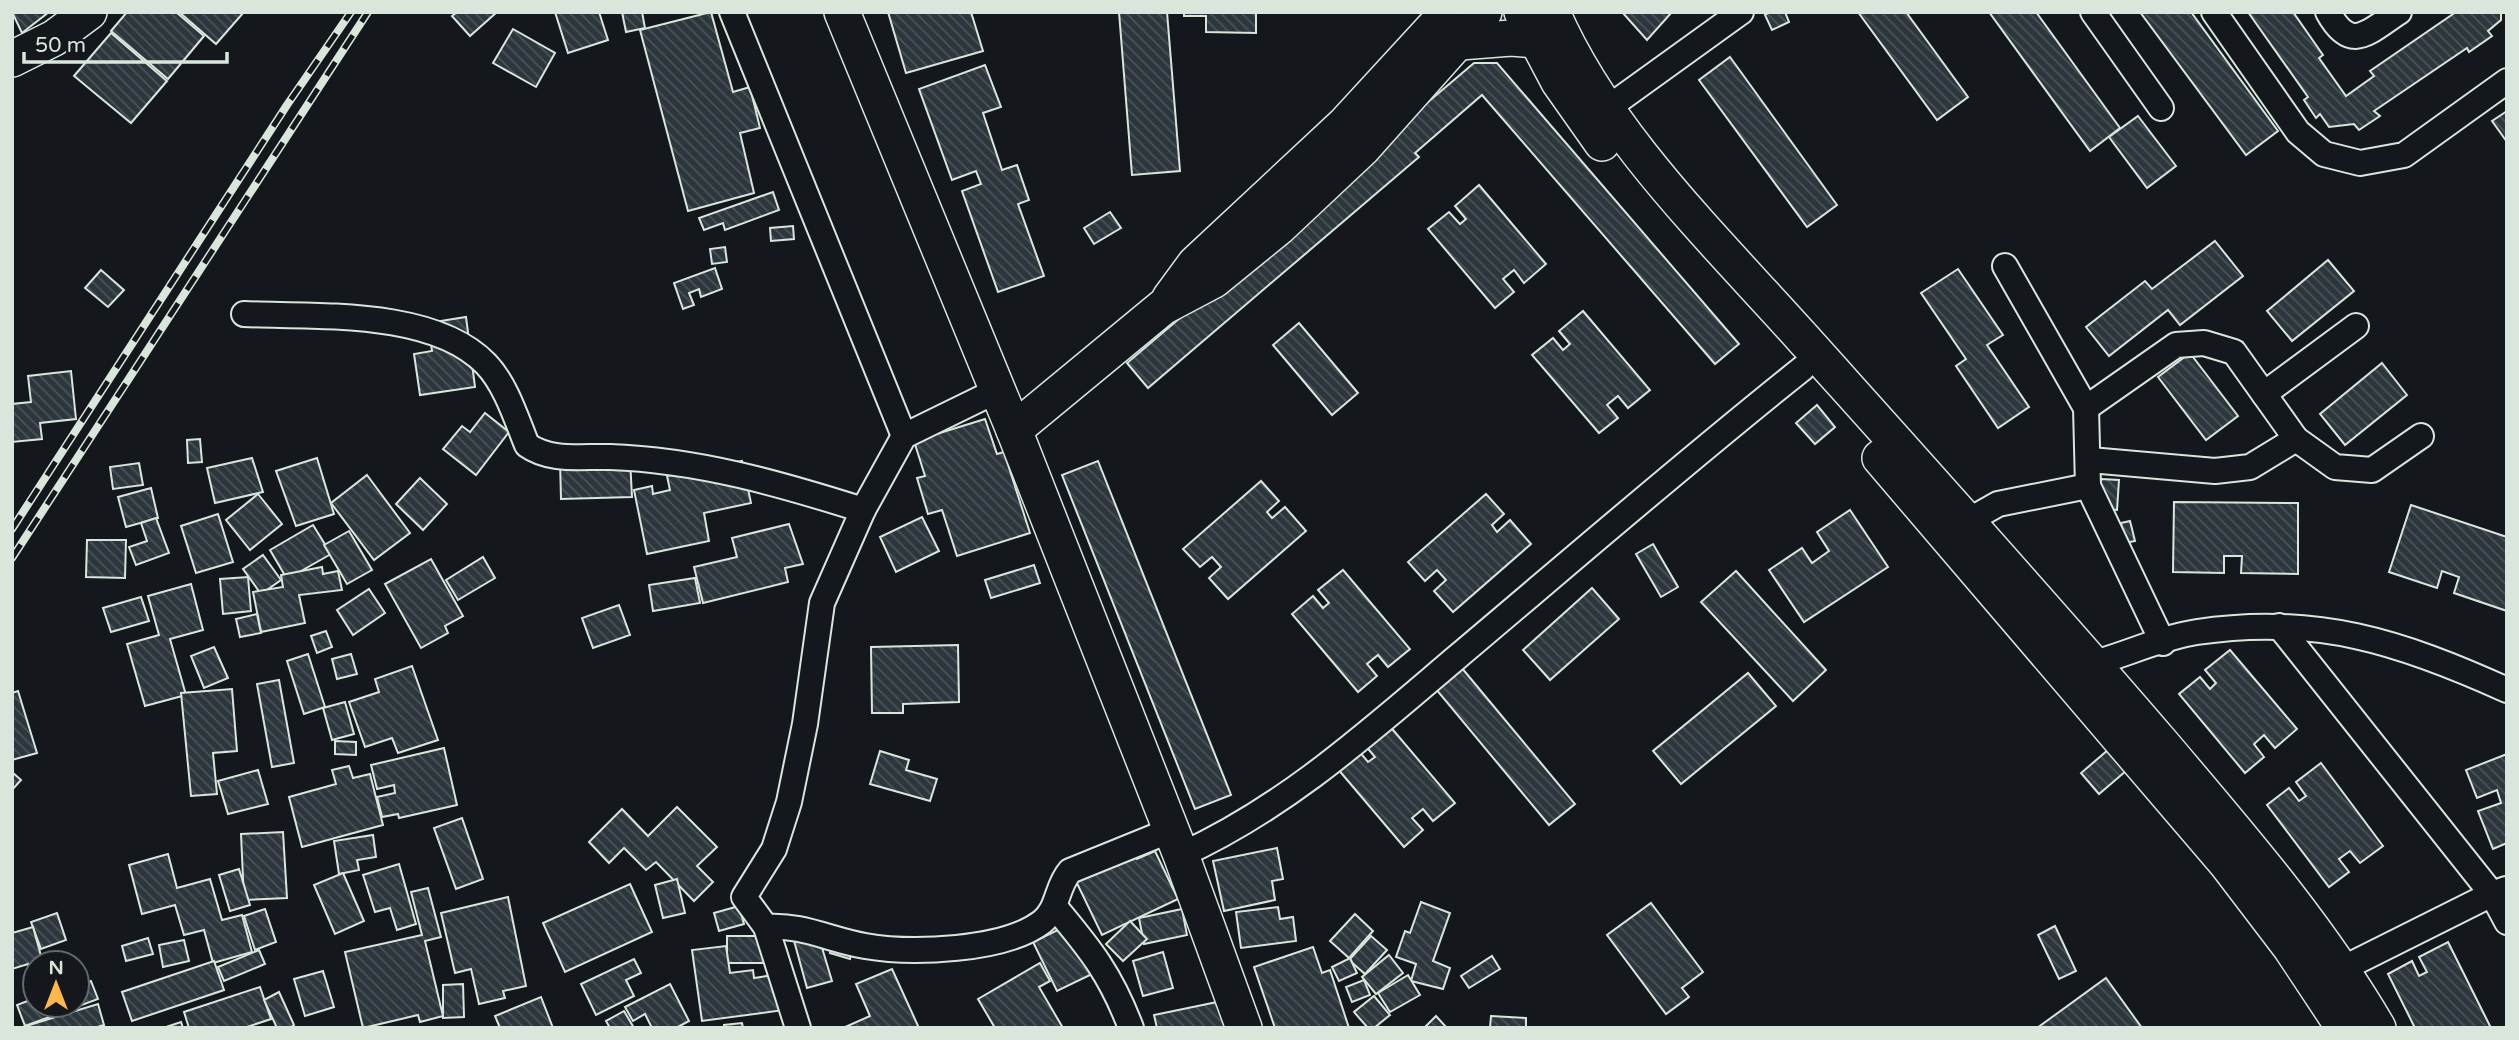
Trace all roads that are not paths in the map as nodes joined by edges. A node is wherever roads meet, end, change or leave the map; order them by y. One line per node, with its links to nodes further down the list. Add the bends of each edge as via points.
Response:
1 (89, 12): 13 (main road, via 54,38)
2 (732, 12): 26 (street)
3 (842, 12): 22 (main road)
4 (1485, 12): 11 (main road)
5 (2093, 12): 15 (street)
6 (2214, 12): 14 (street, via 2298,132 2325,154 2360,163 2404,155)
7 (2328, 12): 8 (street, via 2338,31 2349,36 2363,35)
8 (2399, 12)
9 (1727, 17): 16 (street)
10 (1537, 22): 11 (main road, via 1511,38); 16 (main road); 21 (main road, via 1587,125)
11 (1454, 27): 12 (main road); 18 (main road, via 1362,149 1279,228 1214,280)
12 (1423, 28): 18 (main road, via 1344,125 1195,264)
13 (12, 59)
14 (2507, 81)
15 (2161, 108)
16 (1605, 110): 32 (main road, via 1705,229)
17 (2005, 266): 24 (street)
18 (1163, 307): 25 (main road)
19 (244, 314): 31 (street, via 387,323 436,332 464,345 500,384 527,445 551,457 615,457 721,469)
20 (2356, 326): 23 (street)
21 (1803, 368): 35 (main road); 37 (street, via 1324,767 1223,836)
22 (996, 391): 25 (main road); 26 (street)
23 (2264, 394): 24 (street, via 2234,352 2204,343 2176,345); 28 (street)
24 (2085, 408): 29 (street)
25 (1014, 430): 37 (main road)
26 (904, 436): 31 (street)
27 (2421, 436): 28 (street, via 2372,470 2335,467)
28 (2296, 439): 29 (street, via 2250,467 2215,471)
29 (2090, 460): 30 (street)
30 (2088, 486): 32 (street, via 1998,504); 34 (street)
31 (863, 510): 41 (street, via 822,603 789,802 774,849 744,897)
32 (1968, 521): 35 (main road)
33 (2279, 626): 34 (street, via 2196,632); 36 (street, via 2361,635); 38 (street)
34 (2163, 643): 35 (street)
35 (2078, 668): 42 (main road, via 2249,847); 46 (main road, via 2291,948)
36 (2505, 684)
37 (1176, 842): 39 (street, via 1070,871); 45 (main road)
38 (2499, 891): 40 (street); 42 (street)
39 (1055, 907): 41 (street, via 1043,921 1020,933 965,947 906,951 862,946 806,929); 44 (street, via 1115,986)
40 (2507, 922)
41 (766, 928): 43 (street)
42 (2340, 970): 47 (main road)
43 (798, 1028)
44 (1132, 1028)
45 (1244, 1028)
46 (2344, 1028)
47 (2378, 1028)

